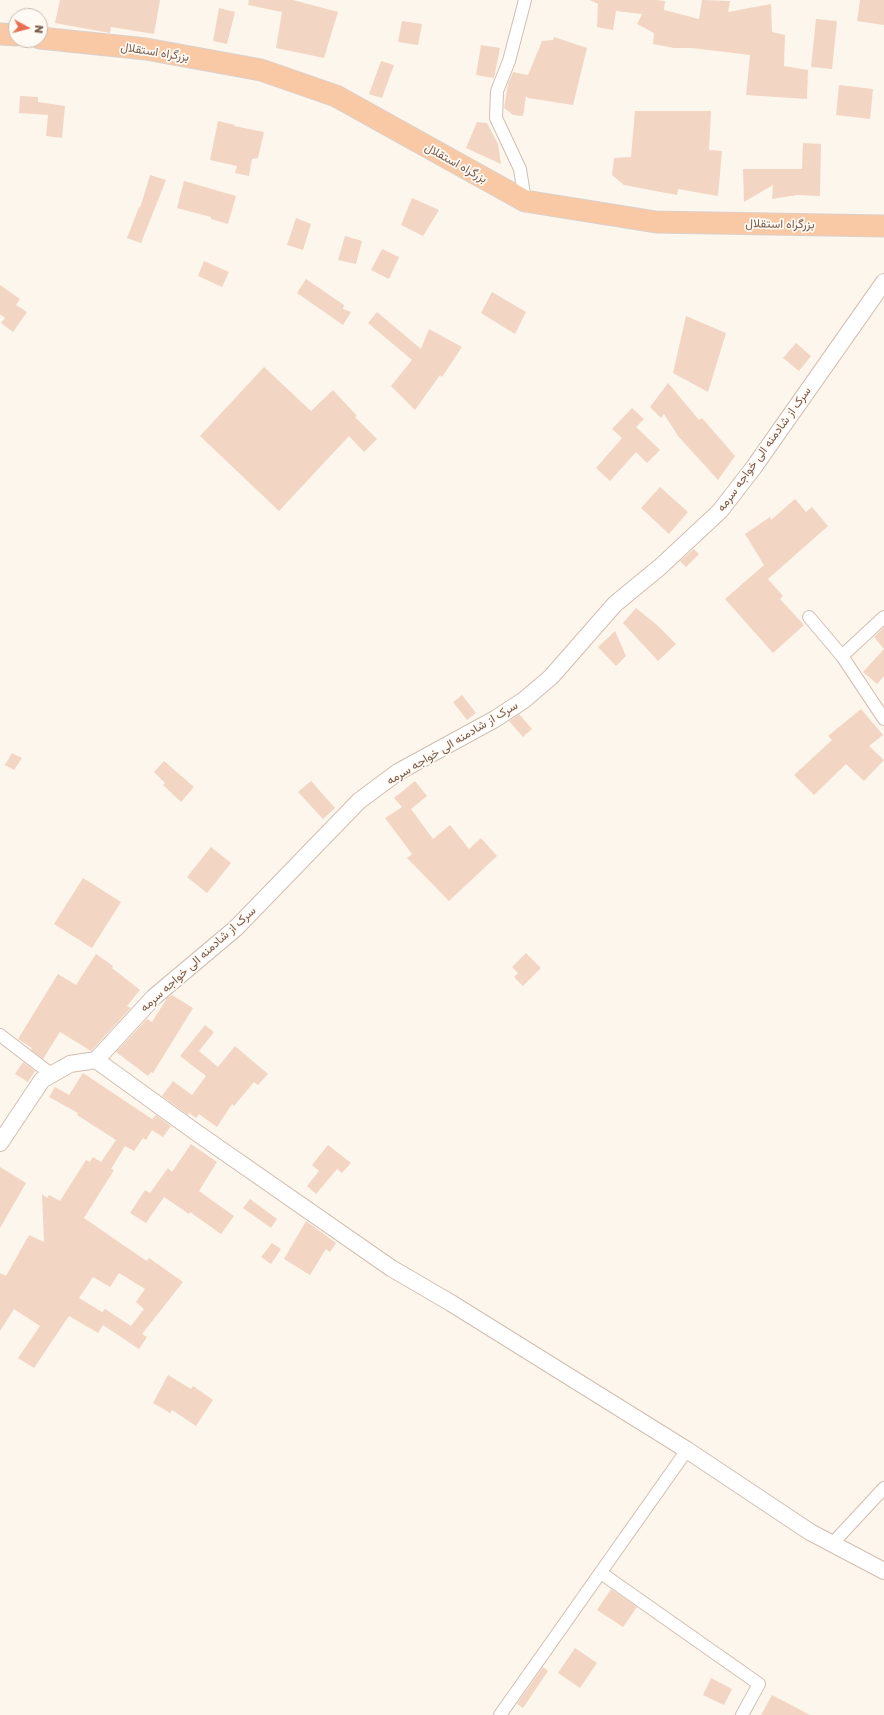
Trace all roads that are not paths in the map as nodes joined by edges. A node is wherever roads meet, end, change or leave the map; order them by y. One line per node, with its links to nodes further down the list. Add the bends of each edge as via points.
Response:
1 (525, 0): 3 (street, via 509,61 497,92 496,118 520,169)
2 (48, 39): 3 (highway, بزرگراه استقلال, via 146,49 261,70 336,96)
3 (524, 201): 4 (highway, بزرگراه استقلال, via 656,222)
4 (884, 226)
5 (884, 282): 11 (street, سرک از شادمنه الی خواجه سرمه, via 720,511 660,567 615,604 551,677 524,700 495,719 398,772 359,802 236,928 154,997)
6 (809, 617): 8 (street)
7 (884, 617): 8 (street)
8 (842, 656): 9 (street)
9 (884, 719)
10 (0, 1035): 12 (street)
11 (96, 1060): 12 (street, via 70,1064); 14 (street, via 391,1268)
12 (51, 1074): 13 (street, via 42,1080)
13 (0, 1143)
14 (687, 1450): 16 (street); 18 (street)
15 (884, 1488): 16 (street)
16 (832, 1544): 17 (street)
17 (884, 1571)
18 (600, 1573): 19 (street); 20 (street, via 759,1684)
19 (500, 1715)
20 (742, 1715)

